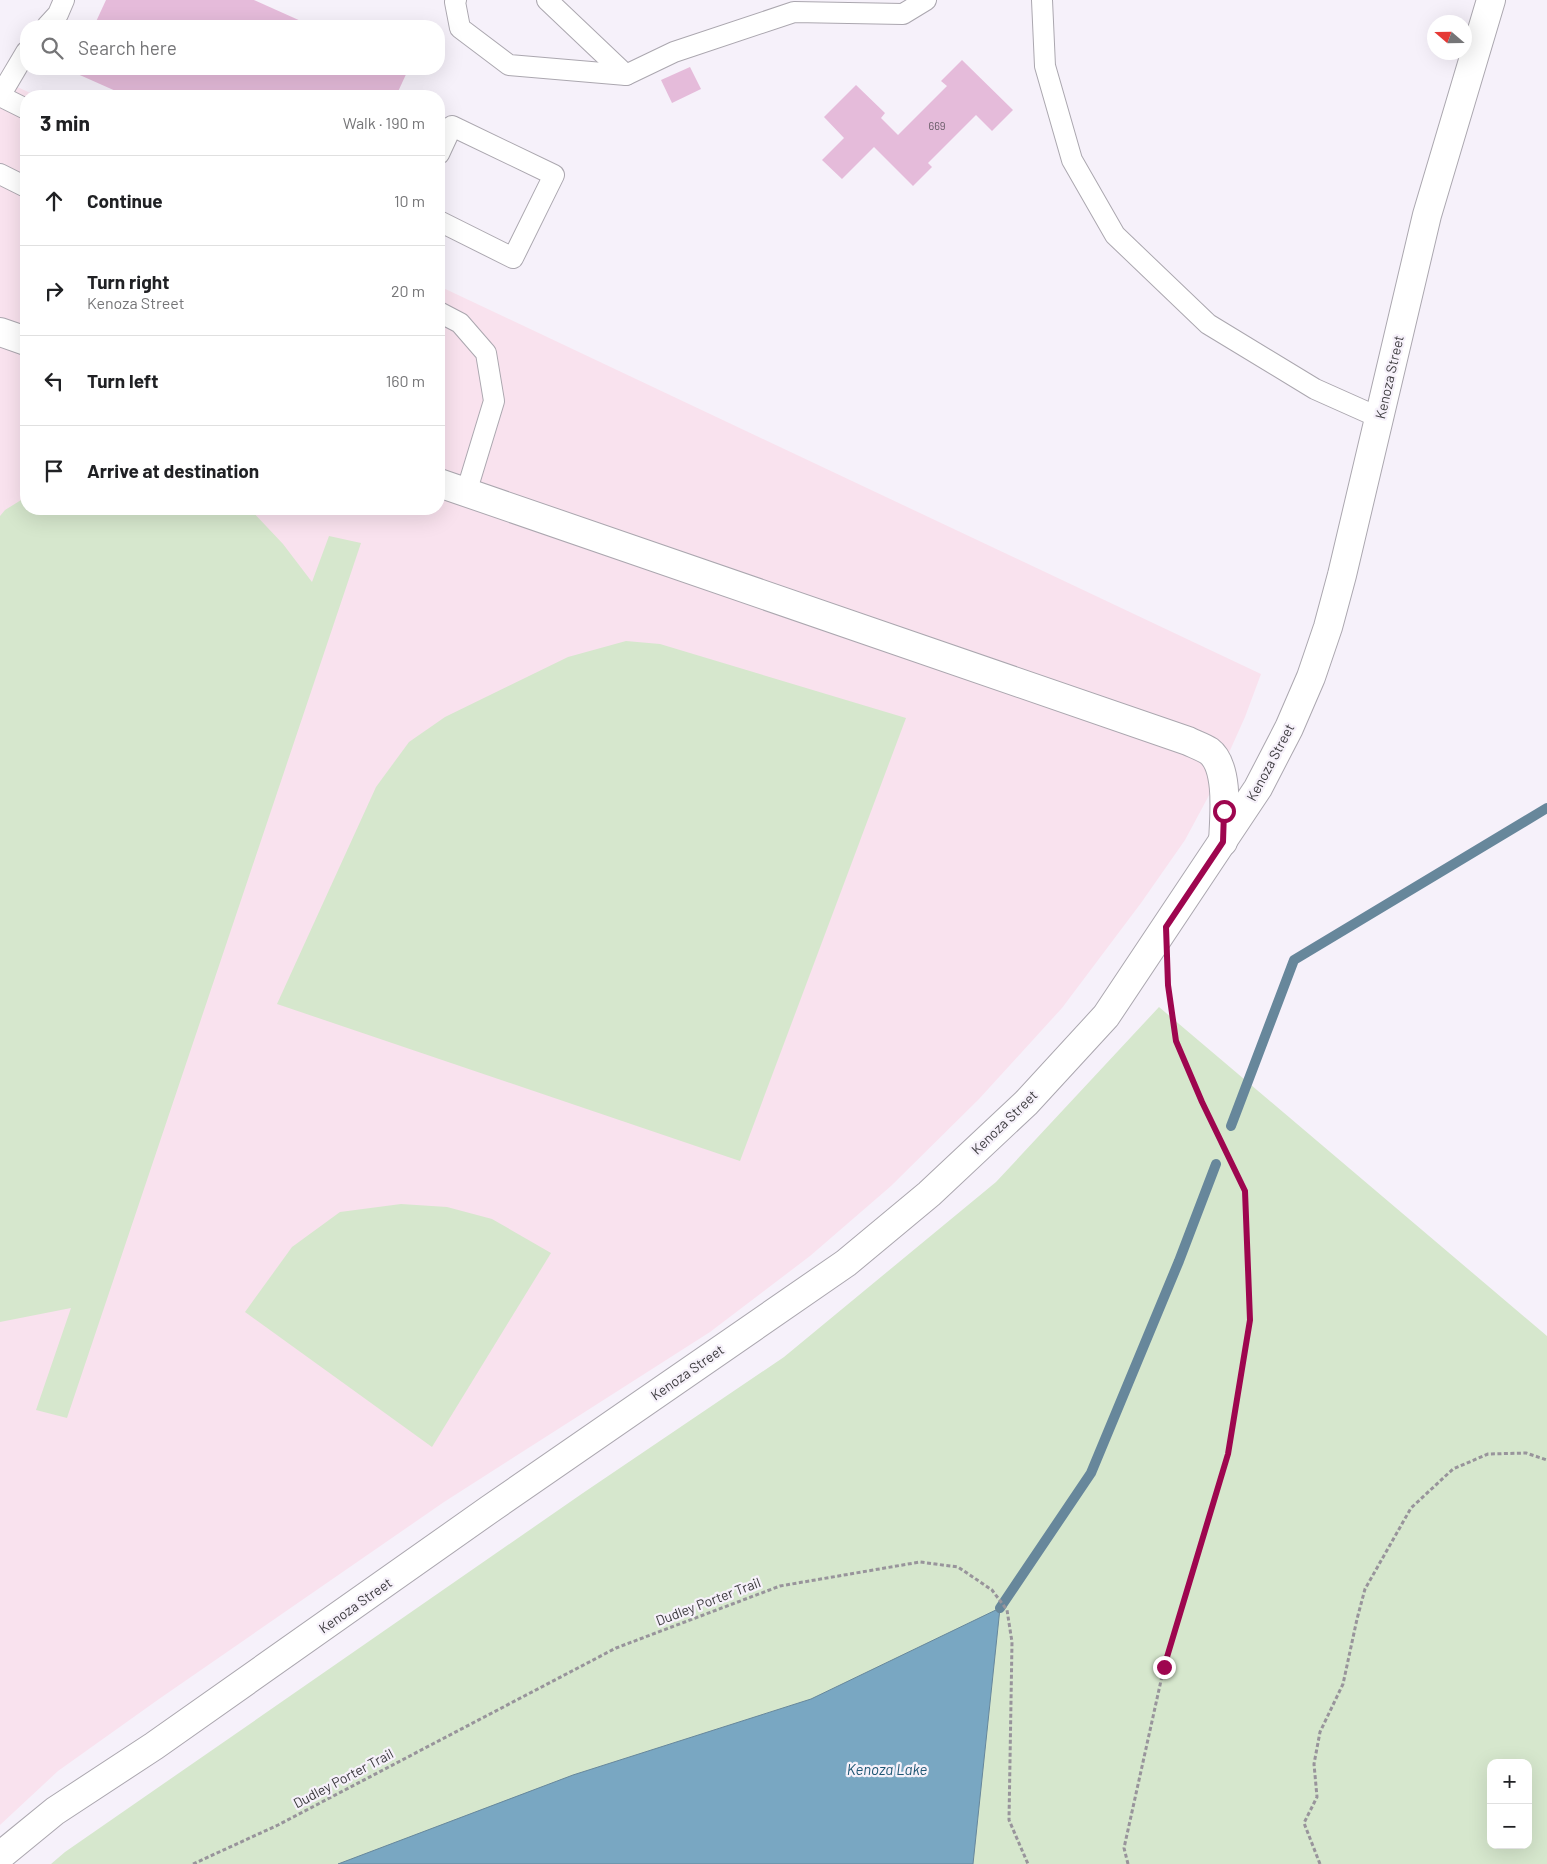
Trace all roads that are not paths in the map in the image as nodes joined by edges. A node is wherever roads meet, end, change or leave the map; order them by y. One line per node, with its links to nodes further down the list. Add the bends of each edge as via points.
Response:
1 (64, 0): 7 (lane)
2 (456, 0): 9 (lane, via 460,28 509,65)
3 (547, 0): 9 (lane)
4 (926, 0): 9 (lane, via 904,14 794,12 674,52)
5 (1042, 0): 19 (lane, via 1045,66 1072,160 1115,235 1208,324 1315,389)
6 (1491, 0): 19 (street, Kenoza Street, via 1427,215)
7 (52, 20)
8 (20, 62): 10 (lane)
9 (626, 75)
10 (0, 96): 11 (lane)
11 (20, 106)
12 (445, 141): 15 (lane, via 452,126 554,175 513,258)
13 (0, 174): 14 (lane)
14 (20, 184)
15 (445, 224)
16 (445, 315): 21 (lane, via 460,323 486,353 494,401)
17 (0, 332): 18 (street)
18 (20, 339)
19 (1380, 418): 22 (street, Kenoza Street, via 1331,618 1311,677 1262,780)
20 (445, 485): 21 (street)
21 (466, 493): 22 (street, via 1188,741 1210,752 1222,775)
22 (1223, 842): 23 (street, Kenoza Street, via 1106,1016 1026,1103 929,1194 846,1263 154,1746 55,1811)
23 (0, 1856)

